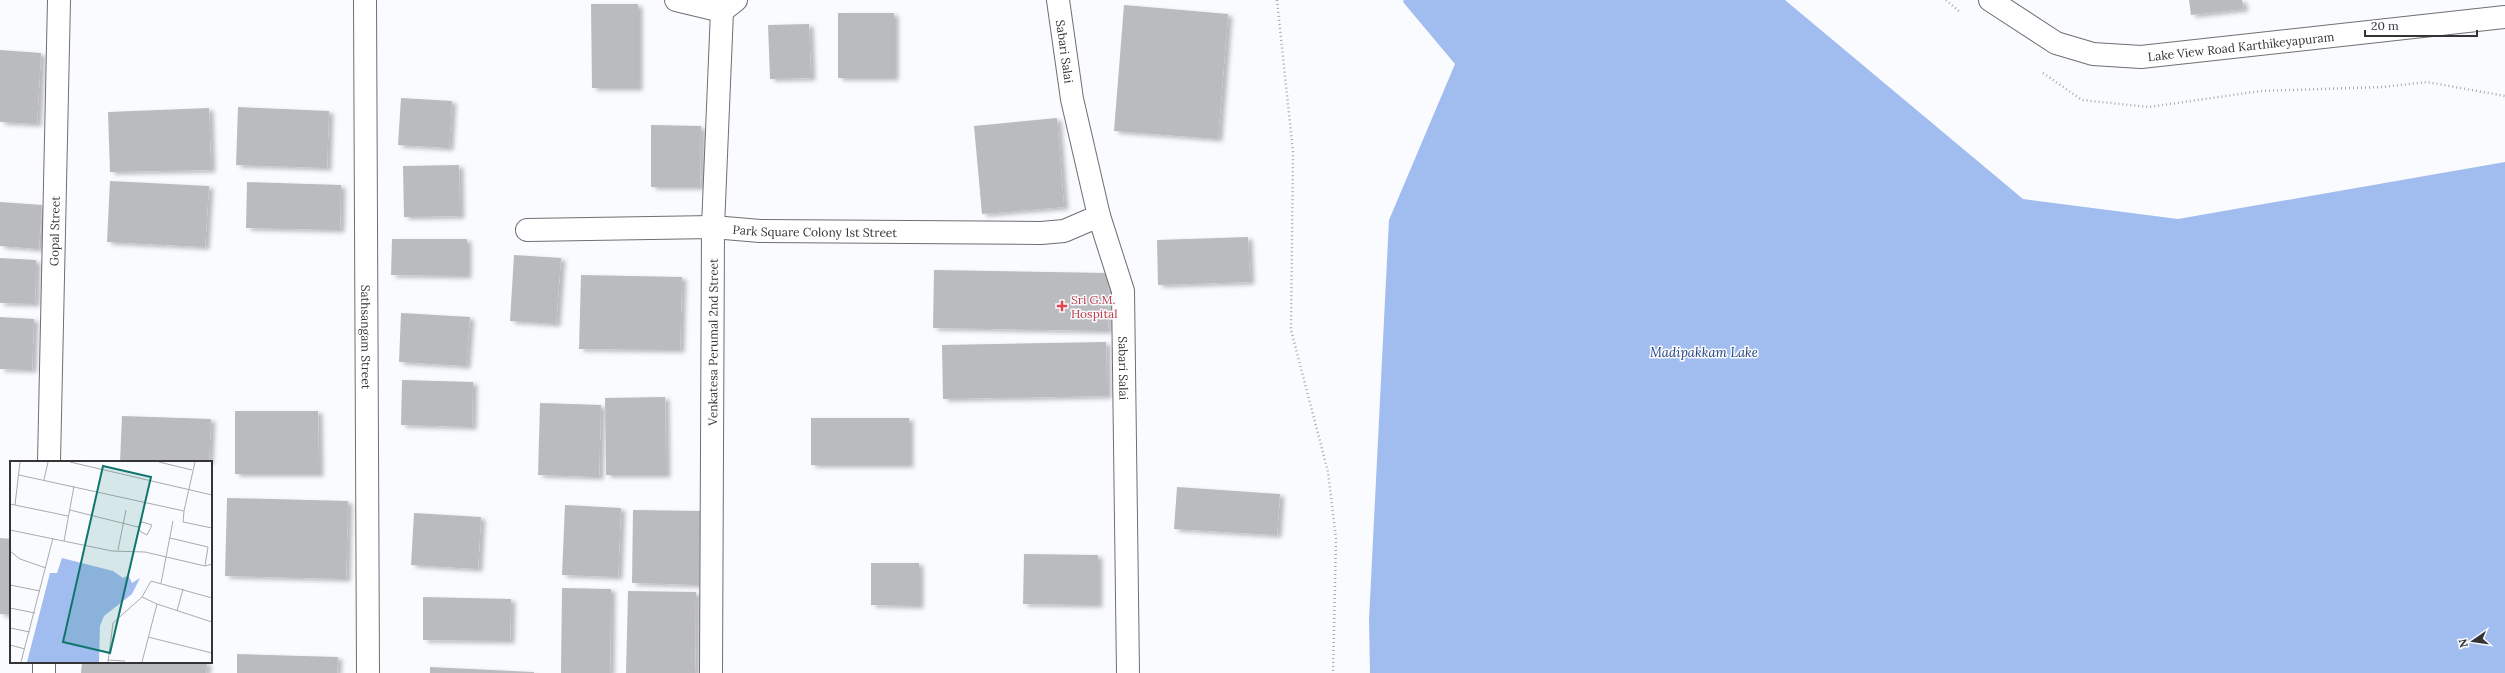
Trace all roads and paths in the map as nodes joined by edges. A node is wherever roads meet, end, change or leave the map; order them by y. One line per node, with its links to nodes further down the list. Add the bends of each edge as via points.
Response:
1 (59, 0): 12 (street, Gopal Street)
2 (365, 0): 13 (street, Sathsangam Street)
3 (676, 0): 7 (street, Venkatesa Perumal 2nd Street)
4 (1058, 0): 9 (street, Sabari Salai, via 1072,98)
5 (1277, 0): 16 (path, via 1293,152 1291,330 1328,472 1336,539)
6 (1990, 0): 8 (street, Lake View Road Karthikeyapuram, via 2056,43 2093,54 2141,57)
7 (729, 5): 10 (street, Venkatesa Perumal 2nd Street)
8 (2505, 17)
9 (1099, 216): 10 (street, Park Square Colony 1st Street, via 1064,231 1040,233 760,231); 15 (street, Sabari Salai, via 1123,291)
10 (713, 227): 11 (street, Park Square Colony 1st Street); 14 (street, Venkatesa Perumal 2nd Street)
11 (527, 230)
12 (49, 461)
13 (368, 673)
14 (711, 673)
15 (1128, 673)
16 (1333, 673)

